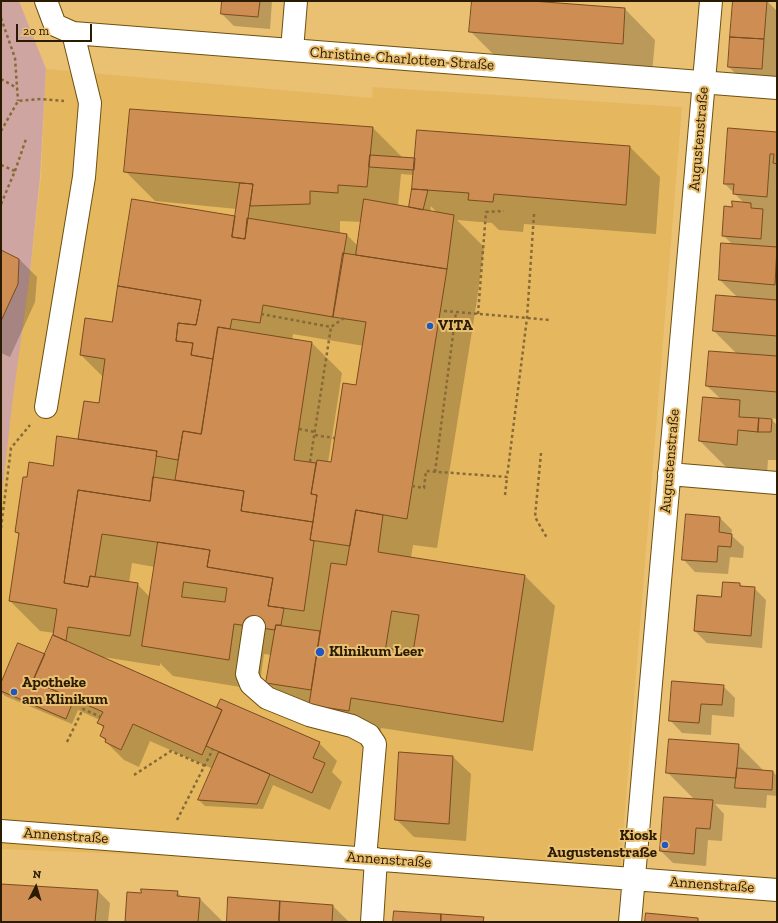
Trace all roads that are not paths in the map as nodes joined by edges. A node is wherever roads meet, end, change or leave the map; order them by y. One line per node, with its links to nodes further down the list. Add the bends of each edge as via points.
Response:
1 (46, 1): 4 (street, Christine-Charlotten-Straße, via 55,25)
2 (296, 1): 5 (street)
3 (711, 1): 6 (street, Augustenstraße)
4 (73, 33): 5 (street, Christine-Charlotten-Straße); 8 (street, via 90,103 84,177)
5 (292, 50): 6 (street, Christine-Charlotten-Straße)
6 (704, 82): 7 (street, Christine-Charlotten-Straße); 9 (street, Augustenstraße)
7 (777, 88)
8 (46, 407)
9 (669, 474): 10 (street); 14 (street, Augustenstraße)
10 (777, 483)
11 (254, 627): 13 (street, via 247,674 251,684 267,698 309,715 352,726 369,735 375,744)
12 (1, 831): 13 (street, Annenstraße)
13 (371, 859): 14 (street, Annenstraße); 16 (street)
14 (634, 879): 15 (street, Annenstraße); 17 (street, Augustenstraße)
15 (777, 890)
16 (372, 922)
17 (630, 922)

